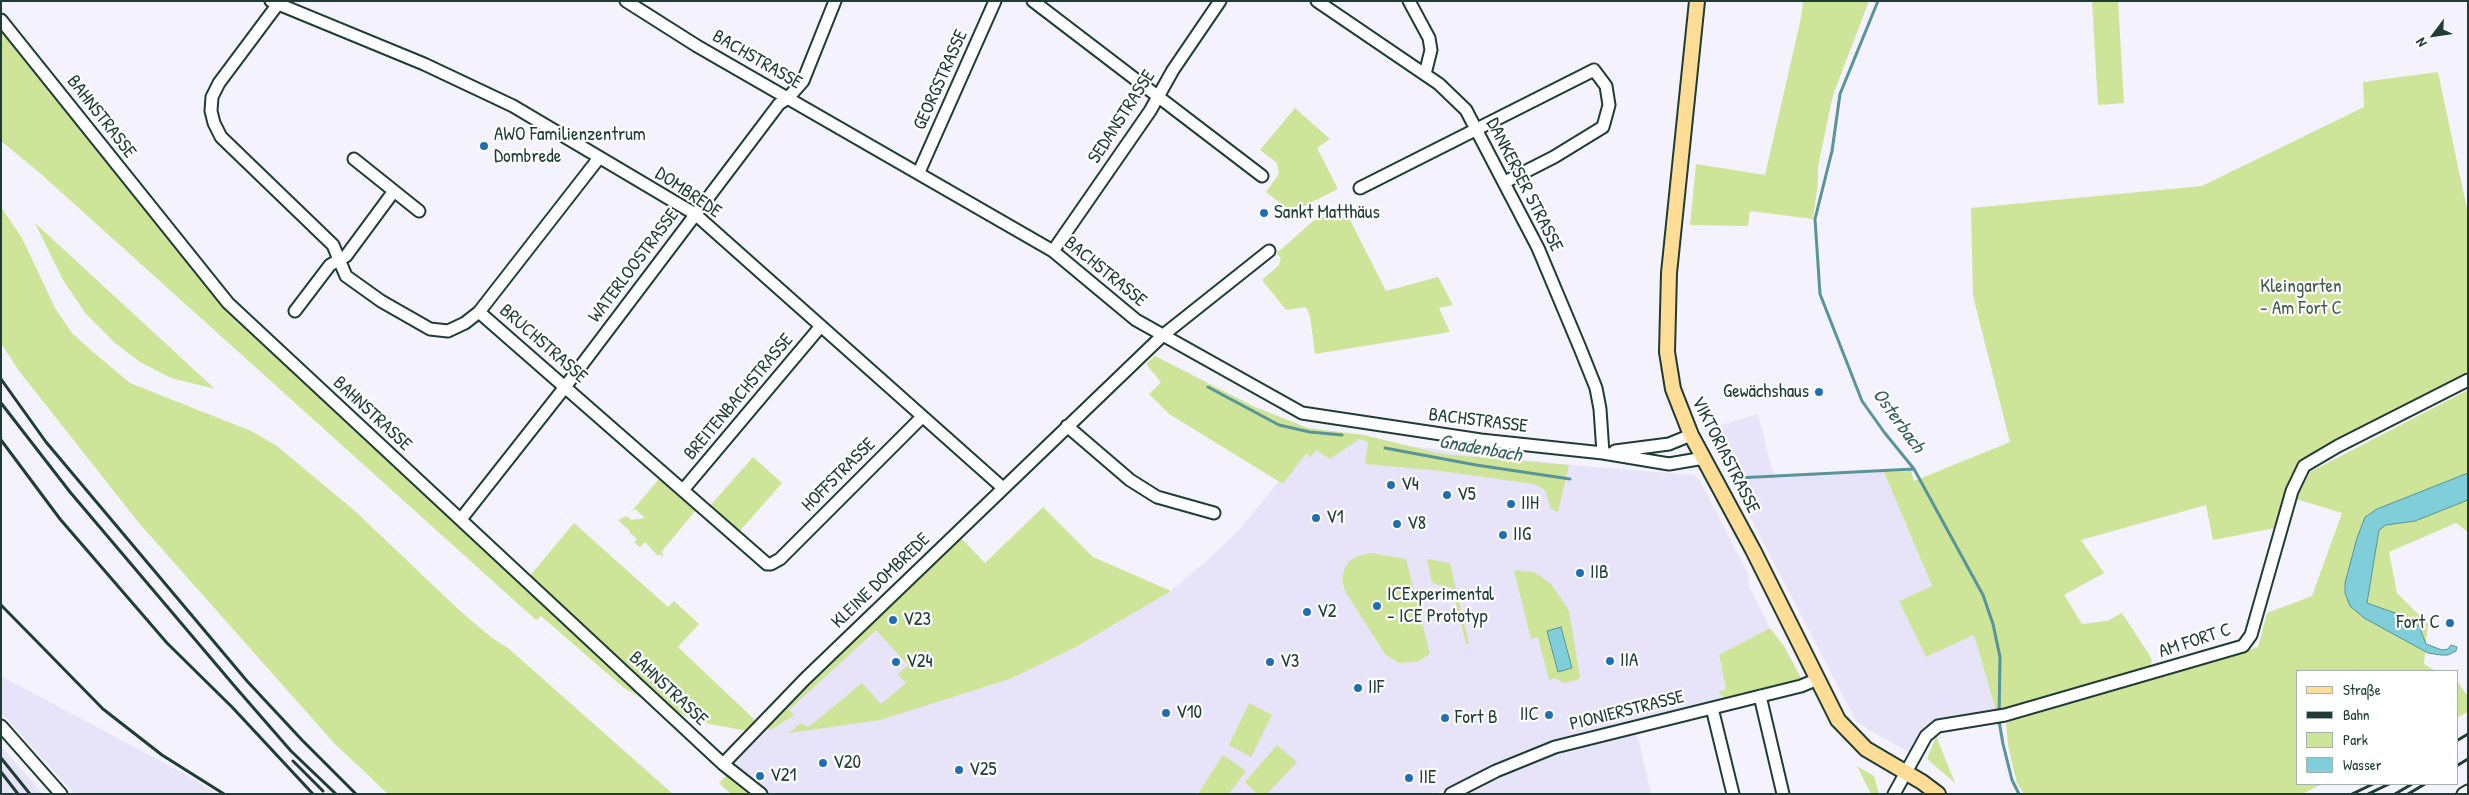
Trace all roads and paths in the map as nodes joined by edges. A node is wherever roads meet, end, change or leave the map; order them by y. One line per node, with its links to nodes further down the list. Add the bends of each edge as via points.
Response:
1 (626, 1): 13 (street, BACHSTRASSE)
2 (835, 1): 13 (street, WATERLOOSTRASSE, via 803,81)
3 (995, 1): 17 (street, GEORGSTRASSE)
4 (1033, 1): 12 (street)
5 (1220, 1): 12 (street, SEDANSTRASSE)
6 (1317, 1): 11 (street, DANKERSER STRASSE)
7 (1409, 1): 11 (street, via 1429,38 1431,50)
8 (1697, 1): 35 (main road, VIKTORIASTRASSE, via 1669,273 1667,342 1673,389)
9 (275, 3): 15 (street, DOMBREDE, via 424,64 513,106); 26 (street, BRUCHSTRASSE, via 219,83 212,97 214,123 221,137 333,245)
10 (1, 20): 41 (street, BAHNSTRASSE, via 228,303)
11 (1424, 74): 14 (street, DANKERSER STRASSE, via 1454,97)
12 (1158, 97): 18 (street); 24 (street, SEDANSTRASSE)
13 (788, 98): 17 (street, BACHSTRASSE); 23 (street, WATERLOOSTRASSE, via 779,104)
14 (1477, 129): 19 (street, DANKERSER STRASSE); 19 (street, via 1594,70 1606,86 1609,106 1603,127); 20 (street)
15 (599, 158): 23 (street, DOMBREDE); 28 (street)
16 (354, 160): 21 (street)
17 (919, 172): 24 (street, BACHSTRASSE)
18 (1262, 176)
19 (1505, 182): 36 (street, DANKERSER STRASSE, via 1538,248 1596,388)
20 (1360, 188)
21 (394, 191): 22 (street); 26 (street)
22 (419, 211)
23 (695, 214): 29 (street, DOMBREDE); 32 (street, WATERLOOSTRASSE)
24 (1053, 250): 30 (street, BACHSTRASSE, via 1136,320)
25 (1269, 252): 30 (street, KLEINE DOMBREDE)
26 (340, 260): 27 (street, via 330,265); 28 (street, BRUCHSTRASSE, via 346,276 430,329 448,330)
27 (295, 311)
28 (479, 312): 32 (street, BRUCHSTRASSE)
29 (821, 326): 33 (street, DOMBREDE); 39 (street, BREITENBACHSTRASSE)
30 (1162, 336): 34 (street, KLEINE DOMBREDE); 36 (street, BACHSTRASSE, via 1302,413 1481,440)
31 (2468, 380): 48 (street, AM FORT C, via 2304,466 2292,491 2251,635 2243,646 2001,716 1933,728)
32 (565, 387): 39 (street, BRUCHSTRASSE); 41 (street, WATERLOOSTRASSE)
33 (922, 416): 38 (street, DOMBREDE); 42 (street, HOFFSTRASSE)
34 (1067, 426): 38 (street, KLEINE DOMBREDE); 40 (street, via 1130,480 1157,497)
35 (1691, 435): 36 (street, BACHSTRASSE, via 1669,444); 37 (main road, VIKTORIASTRASSE)
36 (1603, 453): 37 (street, BACHSTRASSE, via 1669,464)
37 (1704, 458): 43 (main road, VIKTORIASTRASSE)
38 (1003, 488): 47 (street, KLEINE DOMBREDE, via 805,679)
39 (683, 490): 42 (street, BRUCHSTRASSE, via 762,561 771,564)
40 (1214, 513)
41 (461, 519): 47 (street, BAHNSTRASSE)
42 (780, 558)
43 (1818, 679): 44 (street, PIONIERSTRASSE); 48 (main road, VIKTORIASTRASSE, via 1848,733 1866,749)
44 (1760, 696): 45 (street, PIONIERSTRASSE); 54 (street)
45 (1712, 708): 52 (street, PIONIERSTRASSE, via 1555,747); 53 (street)
46 (1, 726): 50 (street)
47 (723, 764): 51 (street, BAHNSTRASSE)
48 (1905, 773): 55 (street); 56 (main road, VIKTORIASTRASSE)
49 (2468, 791): 57 (street)
50 (61, 794)
51 (760, 794)
52 (1451, 794)
53 (1732, 794)
54 (1783, 794)
55 (1894, 794)
56 (1938, 794)
57 (2463, 794)

